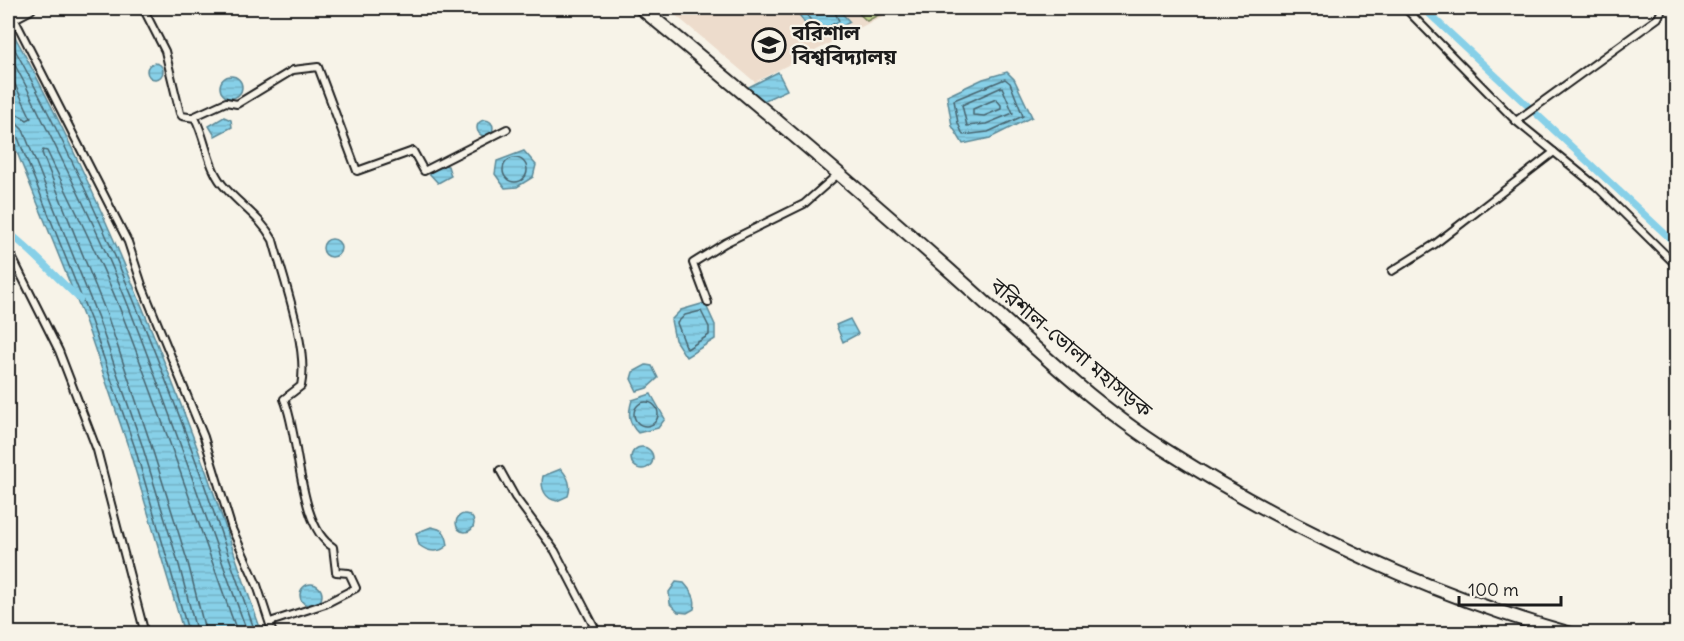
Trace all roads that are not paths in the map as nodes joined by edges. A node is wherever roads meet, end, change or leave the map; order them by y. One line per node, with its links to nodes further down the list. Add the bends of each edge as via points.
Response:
1 (29, 8): 6 (highway)
2 (144, 8): 7 (street, via 165,51 180,113)
3 (641, 8): 11 (highway, বরিশাল-ভোলা মহাসড়ক)
4 (1405, 8): 8 (street)
5 (1659, 8): 8 (street, via 1658,18)
6 (12, 21): 17 (street, via 128,242 204,437 232,529)
7 (193, 117): 9 (street, via 226,102 237,104 293,70 318,67 357,171 413,152 424,171); 17 (street, via 222,183 266,227 273,240 298,333 303,378 301,386 284,399 291,417 299,471 321,537 333,547 336,572 349,573 356,588 325,604)
8 (1516, 121): 10 (street)
9 (507, 129)
10 (1554, 152): 13 (street, via 1596,186); 14 (street, via 1435,244)
11 (838, 174): 15 (street, via 804,204 724,243 693,263); 18 (highway, বরিশাল-ভোলা মহাসড়ক, via 1101,405 1167,451 1359,557)
12 (8, 249): 19 (street, via 59,351 97,450)
13 (1677, 265)
14 (1392, 271)
15 (708, 303)
16 (500, 470): 21 (street, via 555,551)
17 (270, 622): 20 (street)
18 (1534, 628): 22 (highway, বরিশাল-ভোলা মহাসড়ক)
19 (146, 633)
20 (273, 633)
21 (598, 633)
22 (1571, 633)

